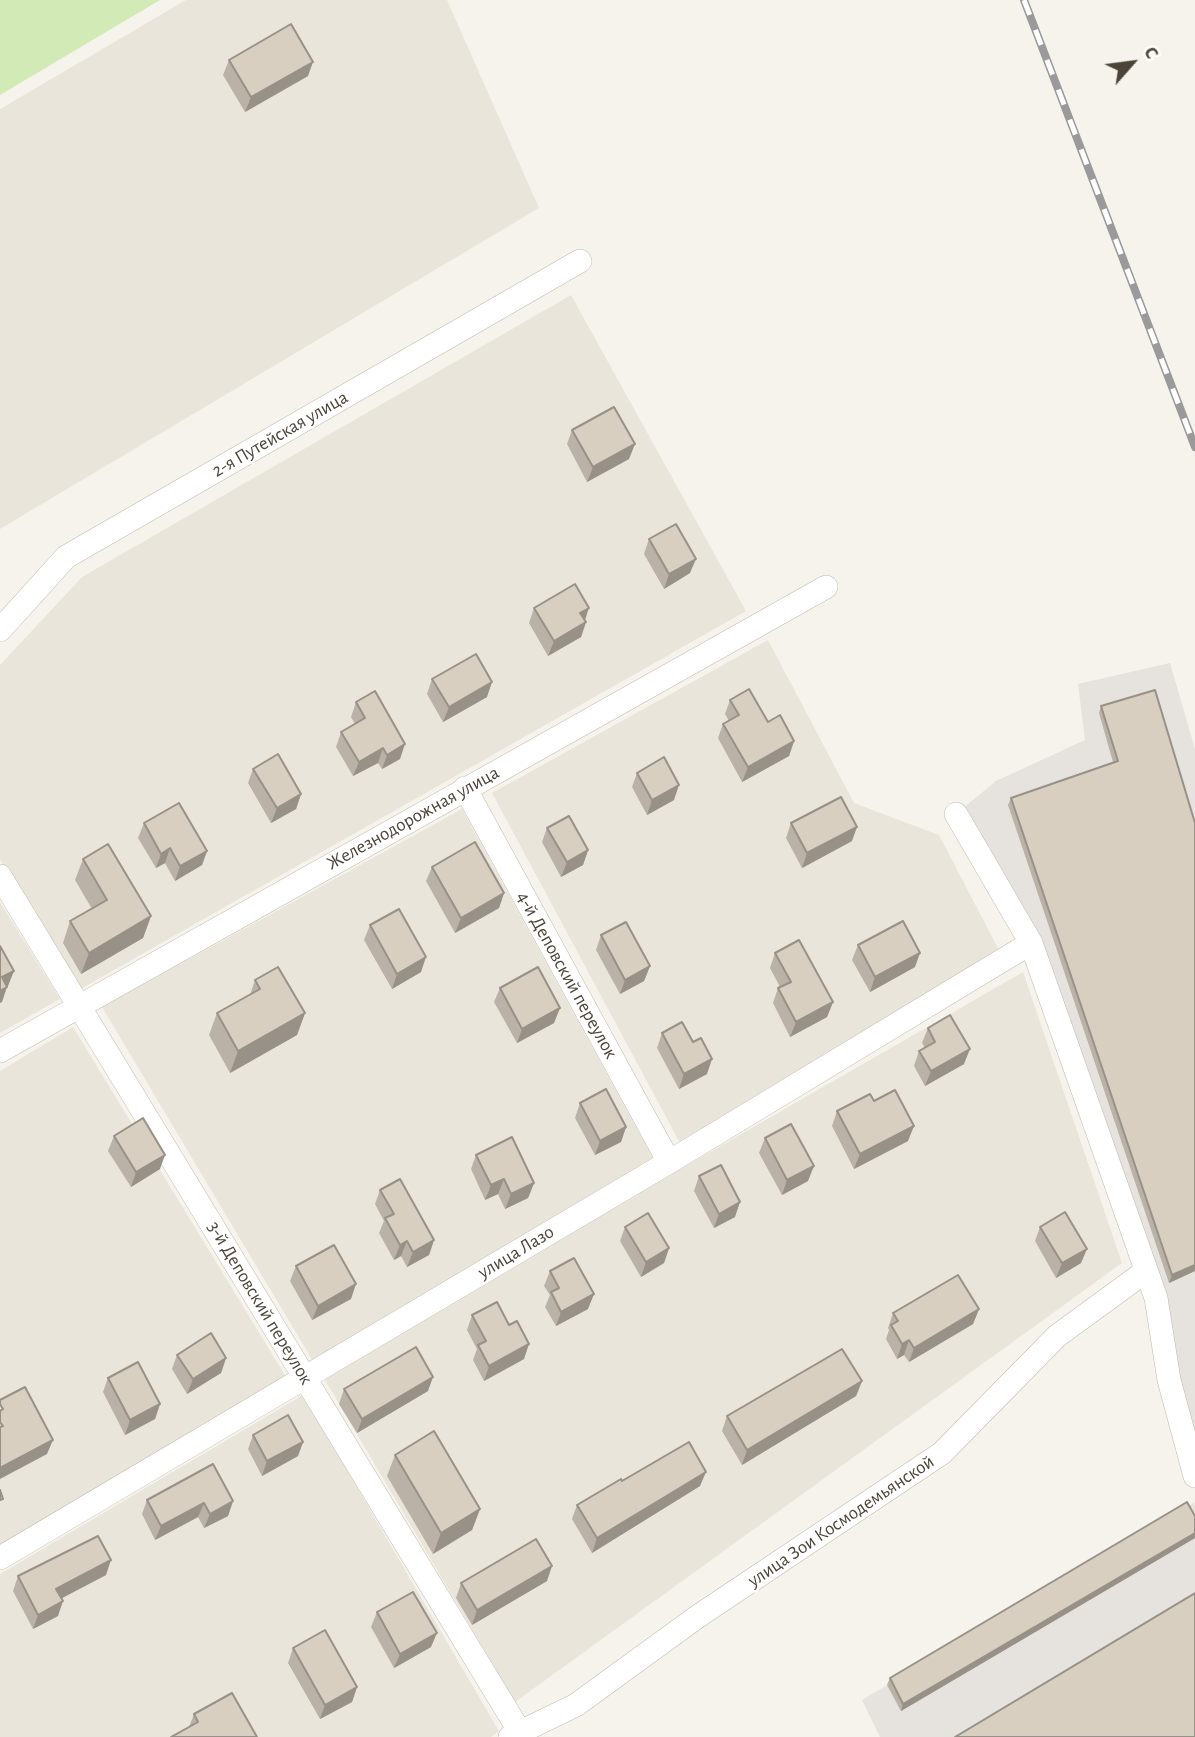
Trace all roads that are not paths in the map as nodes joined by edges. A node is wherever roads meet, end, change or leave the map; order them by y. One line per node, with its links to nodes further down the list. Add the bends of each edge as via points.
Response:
1 (580, 261): 3 (street, 2-я Путейская улица, via 66,557)
2 (827, 587): 4 (street, Железнодорожная улица)
3 (0, 630)
4 (466, 788): 8 (street, Железнодорожная улица); 10 (street, 4-й Деповский переулок)
5 (956, 814): 7 (street)
6 (0, 876): 8 (street, 3-й Деповский переулок)
7 (1031, 943): 10 (street, улица Лазо); 11 (street)
8 (79, 1006): 9 (street, Железнодорожная улица); 12 (street, 3-й Деповский переулок)
9 (0, 1051)
10 (669, 1162): 12 (street, улица Лазо)
11 (1146, 1271): 13 (street); 15 (street, улица Зои Космодемьянской, via 1057,1336 942,1453 697,1617 576,1705)
12 (304, 1377): 14 (street, улица Лазо); 15 (street, 3-й Деповский переулок)
13 (1195, 1476)
14 (0, 1558)
15 (517, 1735)

